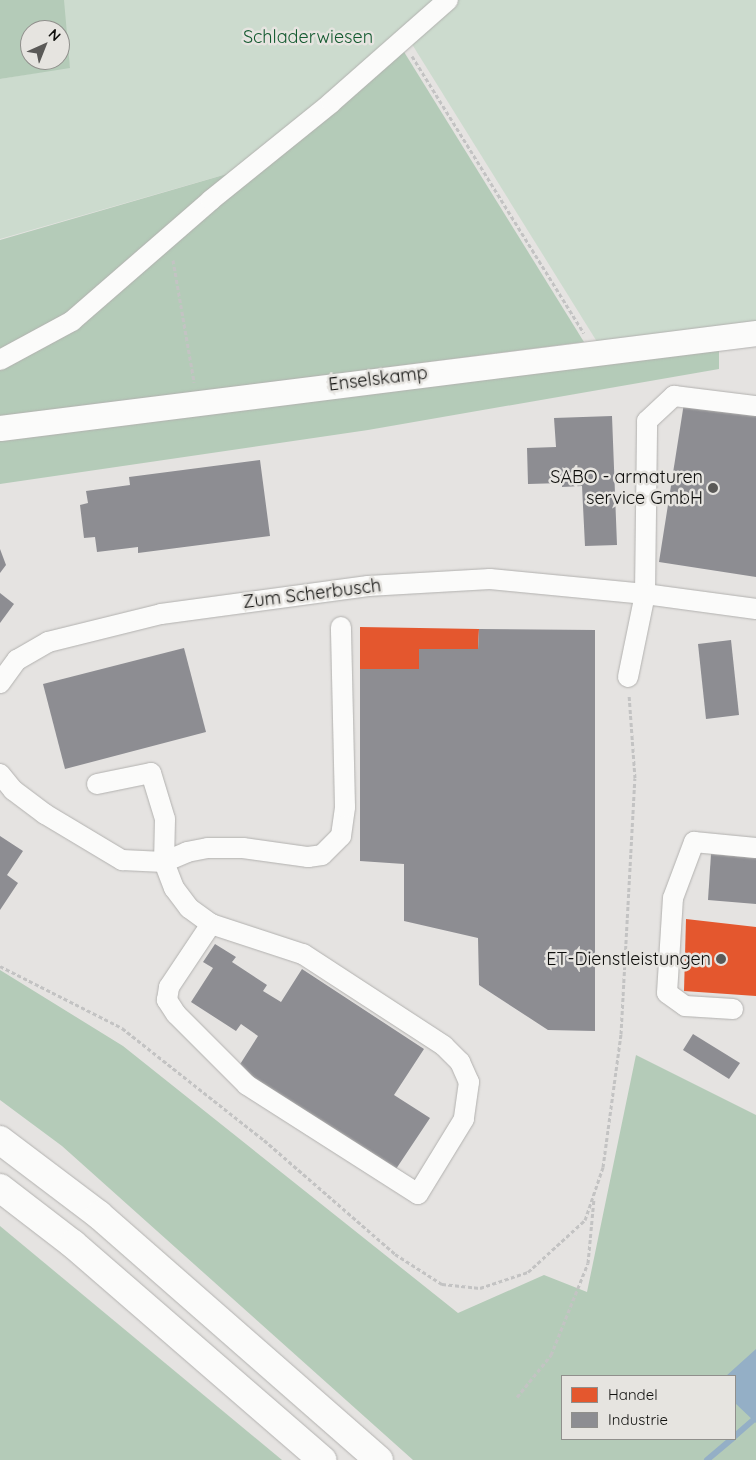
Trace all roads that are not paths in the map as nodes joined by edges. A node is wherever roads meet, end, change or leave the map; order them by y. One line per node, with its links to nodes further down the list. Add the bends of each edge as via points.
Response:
1 (448, 0): 3 (street, via 72,321)
2 (756, 333): 5 (main road, Enselskamp)
3 (0, 360)
4 (756, 406): 6 (street, via 674,396 647,420)
5 (0, 428)
6 (645, 594): 7 (street, Zum Scherbusch); 9 (street); 10 (street, Zum Scherbusch, via 490,579 368,586 171,612 48,642 18,660)
7 (756, 609)
8 (341, 627): 14 (street, via 345,806 341,836 334,847 322,855 308,857 243,848 208,848 187,852)
9 (628, 677)
10 (0, 683)
11 (0, 774): 14 (street, via 12,790 46,814 122,860)
12 (97, 784): 14 (street, via 152,773 165,820)
13 (756, 848): 16 (street, via 694,842 673,898 667,993 684,1006)
14 (164, 862): 15 (street, via 189,908)
15 (210, 924): 15 (street, via 303,954 444,1046 460,1062 469,1082 464,1119 418,1194 247,1085 176,1014 167,1000 169,987)
16 (733, 1009)
17 (0, 1140): 20 (highway, via 99,1215)
18 (0, 1188): 19 (highway, via 73,1244)
19 (322, 1460)
20 (379, 1460)

